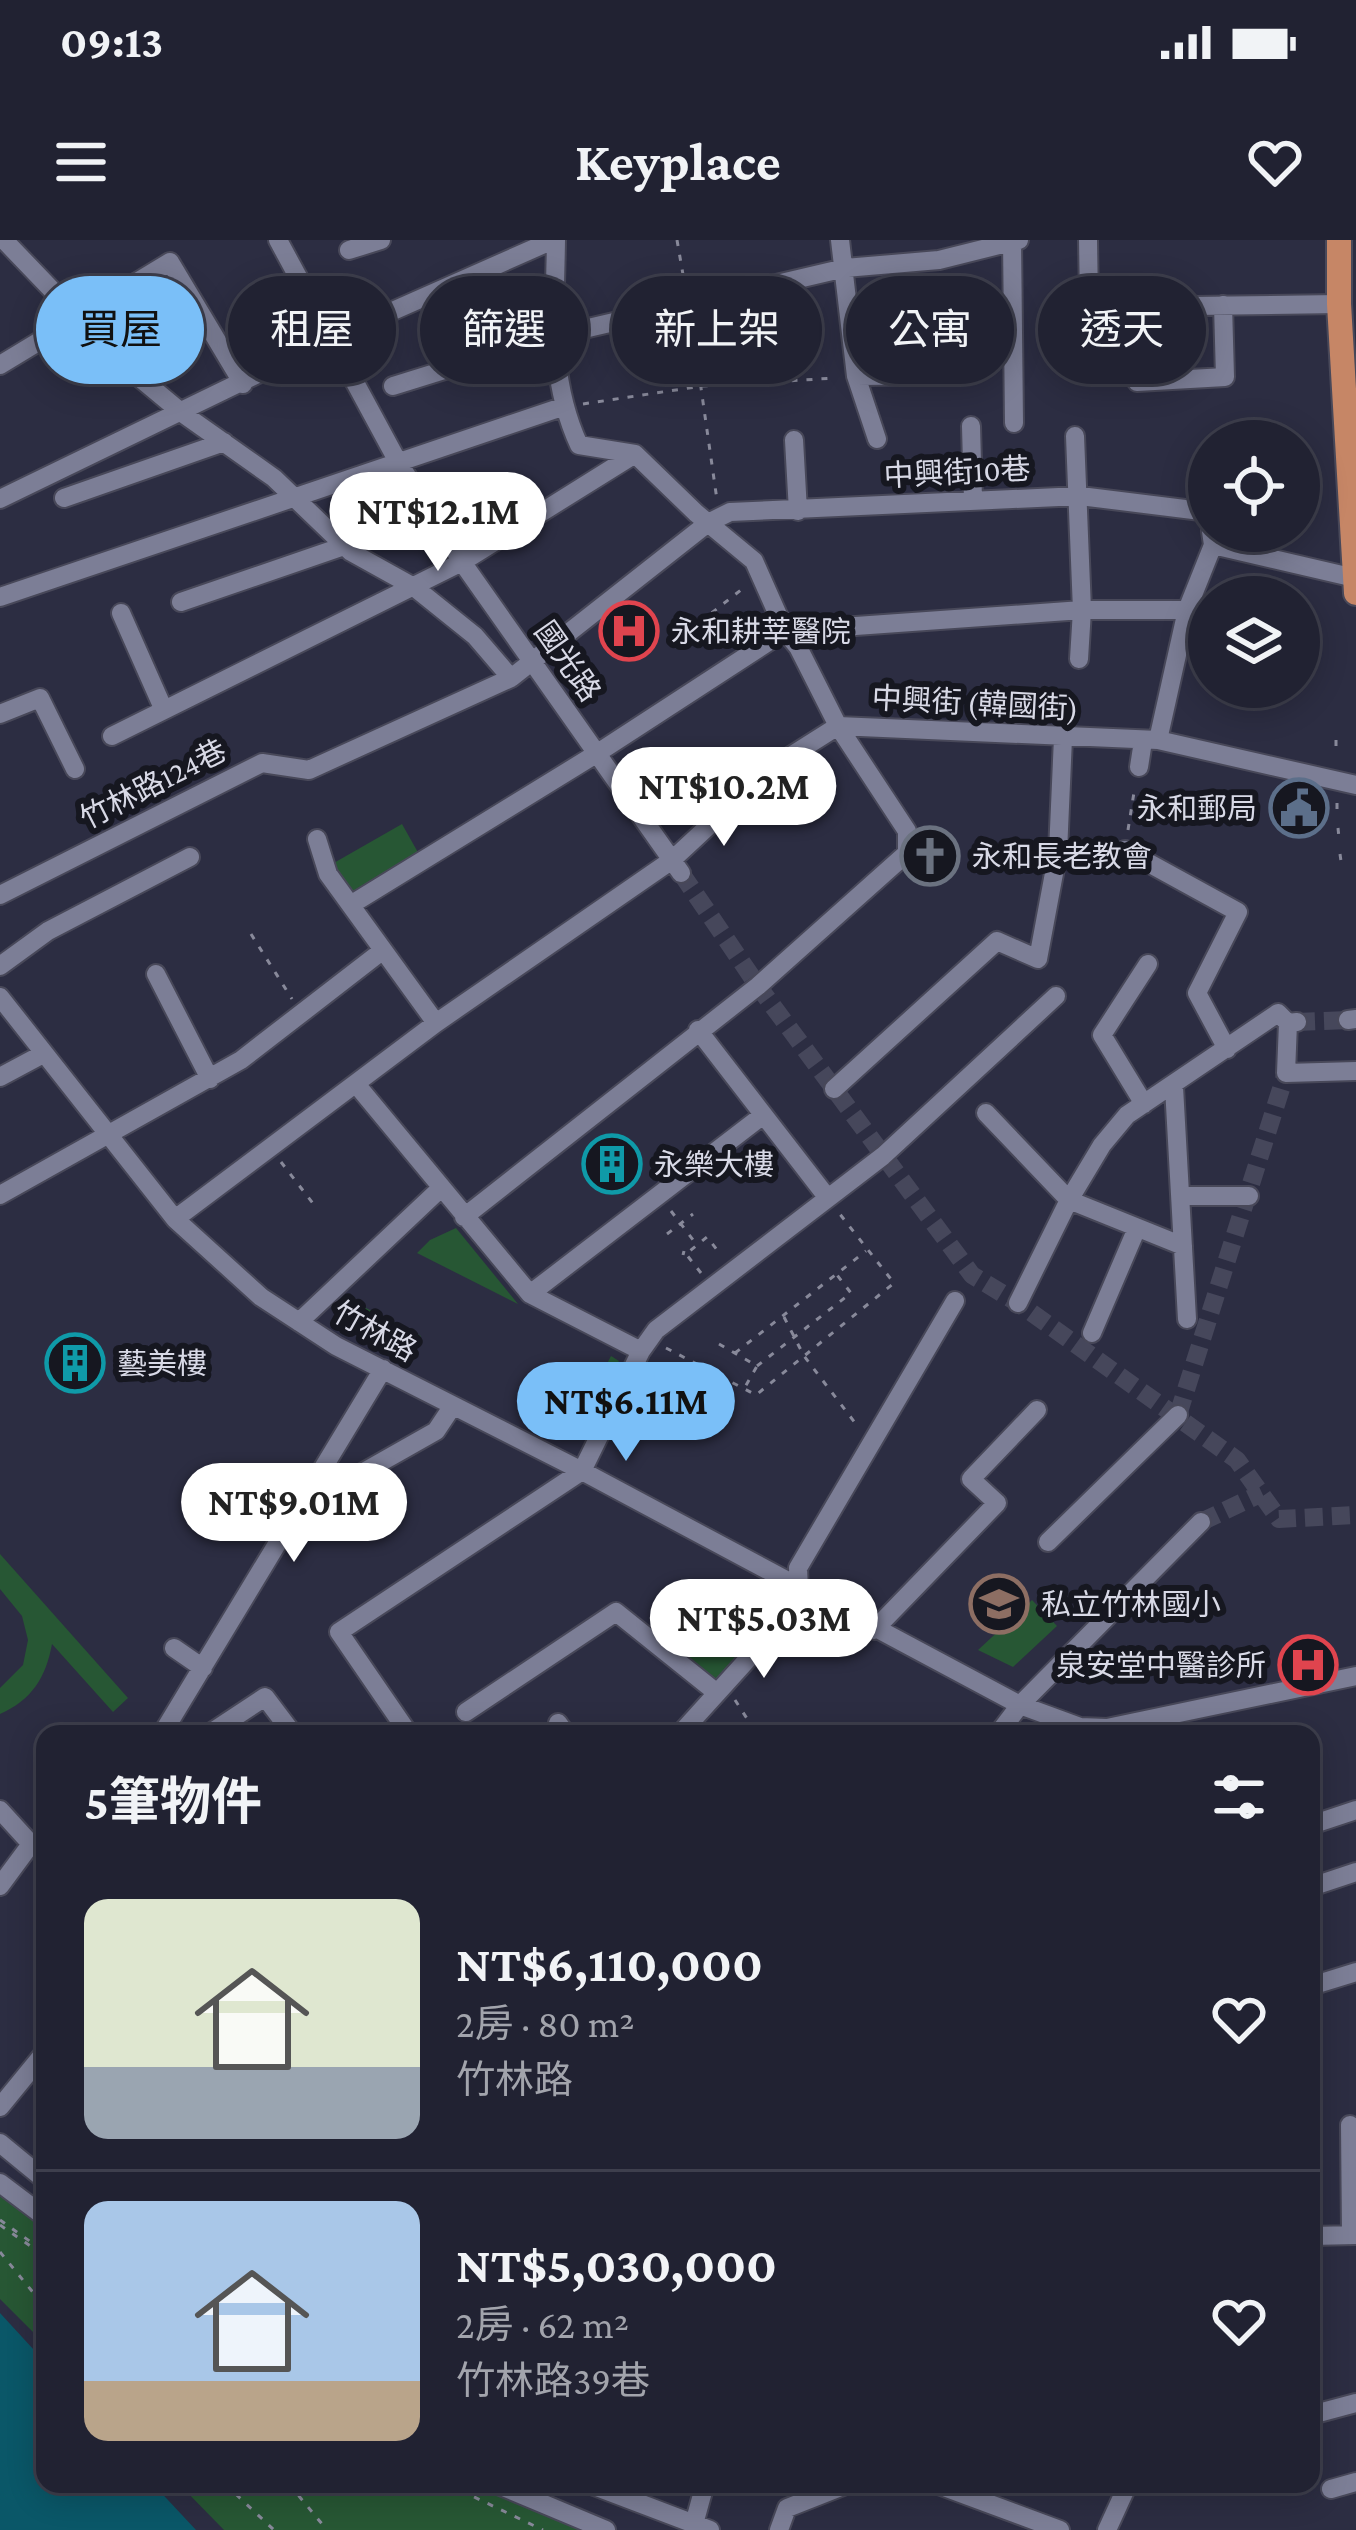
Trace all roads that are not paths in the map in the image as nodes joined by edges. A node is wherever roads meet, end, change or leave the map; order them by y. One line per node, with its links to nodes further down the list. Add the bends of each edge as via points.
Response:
1 (278, 240): 14 (street, 國光路)
2 (381, 240): 9 (street)
3 (555, 240): 15 (street); 21 (street)
4 (840, 240): 10 (street)
5 (1088, 240): 16 (street)
6 (1339, 240): 18 (main road)
7 (1014, 241): 10 (street, via 939,260); 37 (street)
8 (8, 245): 11 (street)
9 (350, 250)
10 (845, 268): 17 (street); 23 (street)
11 (36, 276)
12 (147, 276): 13 (street, via 170,262)
13 (178, 276)
14 (299, 276)
15 (555, 276)
16 (1089, 276)
17 (846, 278)
18 (1339, 304): 20 (street); 57 (main road)
19 (1206, 305): 20 (street)
20 (1223, 305): 28 (street, via 1225,377)
21 (396, 310)
22 (204, 319): 25 (street)
23 (588, 329)
24 (36, 343): 26 (street)
25 (228, 359)
26 (0, 365)
27 (420, 378): 34 (street)
28 (1206, 378)
29 (149, 384): 36 (street)
30 (243, 384): 36 (street)
31 (358, 384): 44 (street, 國光路)
32 (559, 384): 35 (street)
33 (859, 384): 40 (street)
34 (393, 386)
35 (562, 407): 43 (street, via 579,445); 44 (street)
36 (182, 413): 42 (street); 48 (street)
37 (1014, 423)
38 (971, 426): 49 (street)
39 (1075, 436): 46 (street)
40 (878, 439)
41 (794, 440): 51 (street)
42 (224, 442): 45 (street); 47 (street)
43 (635, 454): 52 (street); 56 (street)
44 (398, 462): 45 (street); 56 (street, 國光路)
45 (295, 496): 53 (street); 60 (street)
46 (1079, 496): 49 (street, 中興街10巷); 50 (street, 中興街10巷); 62 (street)
47 (64, 498)
48 (0, 499)
49 (974, 500): 51 (street, 中興街10巷)
50 (1188, 509)
51 (798, 511): 52 (street, 中興街10巷, via 730,512)
52 (708, 523): 65 (street, via 754,561); 67 (street, 竹林路124巷)
53 (344, 546): 58 (street); 61 (street)
54 (1207, 552): 63 (street)
55 (1262, 552): 57 (street)
56 (462, 562): 58 (street); 67 (street, 國光路)
57 (1355, 578): 59 (main road)
58 (414, 587): 68 (street); 69 (street)
59 (1356, 593)
60 (0, 596)
61 (181, 602)
62 (1082, 610): 63 (street); 65 (street); 66 (street)
63 (1186, 610): 74 (street)
64 (121, 614): 69 (street)
65 (784, 631): 71 (street); 75 (street)
66 (1079, 659)
67 (532, 664): 68 (street, 竹林路124巷); 75 (street, 國光路)
68 (512, 678): 83 (street, 竹林路124巷, via 310,770 262,763)
69 (163, 709): 72 (street)
70 (0, 714): 77 (street, via 40,698)
71 (838, 726): 73 (street, 中興街 (韓國街)); 82 (street, 中興街 (韓國街), via 770,769); 92 (street, via 907,831 907,853)
72 (112, 736)
73 (1063, 738): 74 (street, 中興街 (韓國街)); 100 (street, via 1058,852 1038,958 997,941)
74 (1150, 740): 76 (street); 78 (street, 中興街 (韓國街))
75 (596, 754): 82 (street, 國光路); 84 (street)
76 (1138, 767)
77 (75, 769)
78 (1356, 785)
79 (317, 838): 84 (street, via 328,874)
80 (1125, 850): 93 (street, via 1238,913 1197,993)
81 (190, 857): 87 (street, via 48,931)
82 (676, 867): 91 (street, 中興街 (韓國街))
83 (0, 895)
84 (352, 904): 85 (street)
85 (382, 951): 91 (street); 97 (street)
86 (1148, 964): 101 (street, via 1102,1035)
87 (0, 966)
88 (157, 974): 97 (street)
89 (1056, 996): 109 (street, via 883,1156)
90 (0, 998): 94 (street, 竹林路)
91 (436, 1024): 98 (street, 中興街 (韓國街))
92 (698, 1030): 103 (street); 111 (street)
93 (1227, 1049): 95 (street, via 1278,1013 1293,1022 1286,1072); 99 (street)
94 (44, 1054): 96 (street); 104 (street, 竹林路)
95 (1356, 1071)
96 (0, 1077)
97 (210, 1079): 104 (street)
98 (356, 1084): 105 (street); 112 (street, 中興街 (韓國街))
99 (1174, 1087): 101 (street); 107 (street)
100 (834, 1089)
101 (1144, 1104): 110 (street, via 1102,1145)
102 (986, 1113): 110 (street)
103 (762, 1116): 109 (street); 115 (street)
104 (108, 1136): 106 (street); 112 (street, 竹林路)
105 (441, 1188): 111 (street); 119 (street)
106 (0, 1196)
107 (1181, 1196): 108 (street); 114 (street)
108 (1249, 1196)
109 (827, 1197): 121 (street)
110 (1069, 1200): 113 (street); 117 (street)
111 (464, 1216): 115 (street)
112 (175, 1219): 119 (street, 竹林路)
113 (1137, 1228): 114 (street); 120 (street)
114 (1183, 1246): 118 (street)
115 (530, 1294): 121 (street)
116 (955, 1301): 130 (street, via 798,1568)
117 (1018, 1303)
118 (1187, 1319)
119 (299, 1322): 122 (street, 竹林路)
120 (1092, 1334)
121 (645, 1345): 126 (street)
122 (382, 1369): 123 (street, 竹林路); 127 (street)
123 (452, 1407): 126 (street, 竹林路); 127 (street, via 436,1431 322,1496)
124 (1037, 1410): 131 (street, via 971,1479 997,1503)
125 (1178, 1414): 129 (street)
126 (582, 1471): 130 (street, 竹林路); 141 (street, via 339,1632)
127 (305, 1494): 133 (street)
128 (1201, 1522): 136 (street)
129 (1048, 1542)
130 (799, 1588): 131 (street, 竹林路); 135 (street)
131 (874, 1630): 136 (street, 竹林路)
132 (174, 1648): 133 (street)
133 (203, 1668): 138 (street)
134 (1356, 1676): 145 (street, 竹林路)
135 (721, 1689): 137 (street, via 616,1612); 142 (street)
136 (1021, 1705): 143 (street); 144 (street, 竹林路)
137 (466, 1712)
138 (168, 1725)
139 (223, 1725): 140 (street, via 265,1697)
140 (286, 1725)
141 (404, 1725)
142 (688, 1725)
143 (1005, 1725)
144 (1077, 1725)
145 (1121, 1725)
146 (0, 1810): 149 (street)
147 (1356, 1810): 148 (street)
148 (1320, 1822)
149 (36, 1845)
150 (36, 1849): 153 (street)
151 (1356, 1872): 152 (street)
152 (1320, 1884)
153 (0, 1886)
154 (1356, 1972): 155 (street)
155 (1320, 1984)
156 (36, 2063): 157 (street)
157 (0, 2108)
158 (1349, 2125): 163 (street)
159 (0, 2143): 160 (street)
160 (36, 2169)
161 (0, 2183): 162 (street)
162 (36, 2210)
163 (1354, 2235): 164 (street)
164 (1320, 2236)
165 (1356, 2403): 166 (street)
166 (1320, 2413)
167 (1356, 2482): 168 (street)
168 (1331, 2489)
169 (518, 2493): 176 (street)
170 (613, 2493): 175 (street)
171 (704, 2493): 175 (street)
172 (825, 2493): 177 (street, via 787,2508)
173 (960, 2493): 178 (street)
174 (1124, 2493): 179 (street)
175 (702, 2527)
176 (606, 2530)
177 (779, 2530)
178 (1060, 2530)
179 (1107, 2530)

